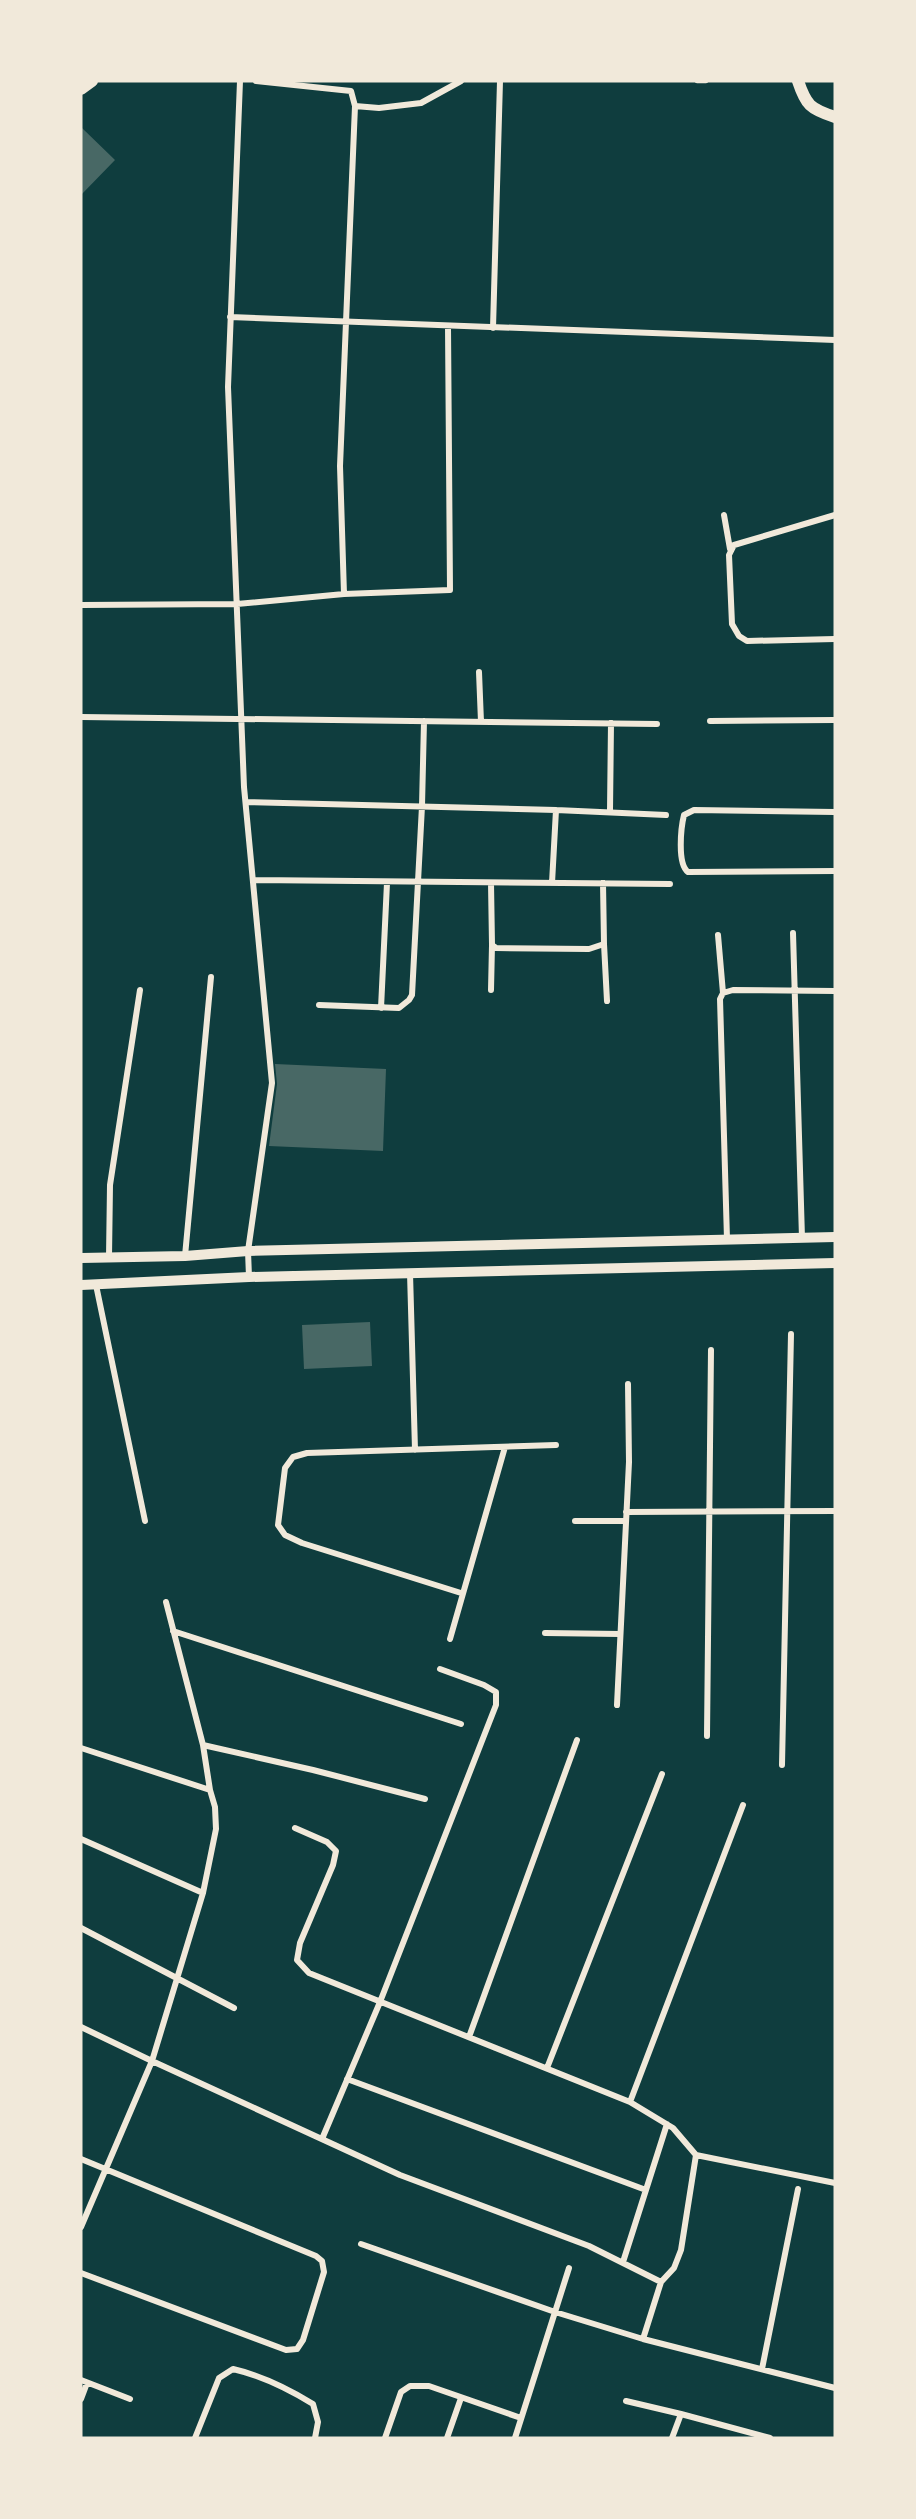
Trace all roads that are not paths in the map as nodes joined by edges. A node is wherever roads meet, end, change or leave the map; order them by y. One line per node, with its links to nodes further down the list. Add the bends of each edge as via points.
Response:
1 (92, 81): 9 (main road)
2 (240, 81): 12 (street)
3 (256, 81): 10 (street, via 351,91)
4 (461, 81): 10 (street, via 421,103 378,108)
5 (500, 81): 15 (street)
6 (698, 81): 7 (lane)
7 (706, 81)
8 (798, 81): 11 (main road, via 805,102)
9 (81, 89)
10 (355, 106): 13 (street)
11 (835, 117)
12 (231, 317): 13 (street); 21 (street, via 228,387)
13 (346, 322): 14 (street); 20 (street, via 340,466)
14 (448, 326): 15 (street); 20 (street, via 450,590)
15 (493, 328): 16 (street)
16 (835, 340)
17 (724, 515): 19 (street)
18 (835, 515): 19 (street)
19 (730, 549): 23 (street, via 732,624 739,636 747,641)
20 (344, 594): 21 (street)
21 (237, 604): 22 (street); 26 (street)
22 (81, 605)
23 (835, 639)
24 (479, 672): 30 (street)
25 (81, 717): 26 (street)
26 (241, 720): 29 (street); 33 (street)
27 (835, 720): 28 (street)
28 (710, 721)
29 (424, 722): 30 (street); 34 (street)
30 (481, 722): 31 (street)
31 (611, 723): 32 (street); 36 (street)
32 (657, 724)
33 (246, 802): 34 (street); 40 (street)
34 (422, 806): 35 (street); 42 (street)
35 (556, 810): 36 (street); 44 (street)
36 (610, 811): 38 (street)
37 (835, 813): 39 (street, via 694,810 684,815 681,852 688,872)
38 (666, 815)
39 (835, 871)
40 (253, 880): 41 (street); 63 (street, via 272,1083)
41 (387, 883): 42 (street); 59 (street)
42 (419, 883): 43 (street); 59 (street, via 412,995 399,1008)
43 (491, 883): 44 (street); 50 (street)
44 (552, 883): 45 (street)
45 (603, 883): 46 (street); 49 (street)
46 (670, 884)
47 (793, 933): 54 (street)
48 (718, 935): 56 (street)
49 (604, 944): 50 (street, via 589,950); 57 (street)
50 (492, 945): 53 (street)
51 (211, 977): 64 (street)
52 (140, 990): 65 (street, via 110,1185)
53 (490, 990)
54 (796, 991): 55 (street); 56 (street); 61 (street)
55 (835, 991)
56 (723, 993): 62 (street, via 719,1008)
57 (607, 1001)
58 (319, 1005): 59 (street)
59 (381, 1008)
60 (835, 1237): 61 (street)
61 (802, 1238): 62 (street)
62 (727, 1239): 63 (street)
63 (248, 1251): 64 (street); 69 (street)
64 (185, 1256): 65 (street)
65 (109, 1257): 66 (street)
66 (81, 1258)
67 (835, 1263): 68 (street)
68 (410, 1273): 69 (street); 77 (street)
69 (249, 1277): 71 (street)
70 (81, 1285): 71 (street)
71 (96, 1285): 82 (street)
72 (791, 1334): 80 (street)
73 (711, 1350): 79 (street)
74 (628, 1384): 81 (street)
75 (556, 1445): 76 (street)
76 (505, 1447): 77 (street); 85 (street)
77 (415, 1450): 85 (street, via 307,1453 293,1457 285,1468 278,1525 285,1535 302,1543)
78 (835, 1510): 80 (street)
79 (710, 1511): 80 (street); 81 (street); 94 (street)
80 (787, 1511): 98 (street)
81 (627, 1512): 84 (street)
82 (145, 1521)
83 (575, 1521): 84 (street)
84 (626, 1521): 89 (street)
85 (462, 1593): 90 (street)
86 (166, 1602): 87 (street)
87 (173, 1631): 93 (street); 96 (street)
88 (545, 1633): 89 (street)
89 (620, 1634): 92 (street)
90 (450, 1639)
91 (440, 1669): 108 (street, via 496,1692 496,1705)
92 (617, 1705)
93 (461, 1724)
94 (707, 1736)
95 (577, 1740): 111 (street)
96 (203, 1745): 100 (street); 101 (street)
97 (81, 1748): 100 (street)
98 (782, 1765)
99 (662, 1774): 113 (street)
100 (210, 1790): 105 (street, via 216,1829)
101 (425, 1798)
102 (743, 1805): 115 (street)
103 (296, 1828): 108 (street, via 327,1842 336,1851 297,1960 309,1973)
104 (81, 1839): 105 (street)
105 (203, 1893): 107 (street)
106 (81, 1928): 107 (street)
107 (177, 1978): 109 (street); 112 (street)
108 (380, 2002): 111 (street); 114 (street)
109 (234, 2008)
110 (81, 2027): 112 (street)
111 (469, 2037): 113 (street)
112 (152, 2061): 117 (street); 120 (street)
113 (547, 2068): 115 (street)
114 (347, 2079): 117 (street); 123 (street)
115 (630, 2102): 116 (street)
116 (667, 2124): 118 (street); 123 (street)
117 (322, 2139): 126 (street, via 400,2175)
118 (696, 2155): 121 (street); 129 (street, via 681,2250 674,2268)
119 (81, 2159): 120 (street)
120 (106, 2170): 124 (street); 128 (street, via 316,2256 322,2261 324,2272 303,2340 297,2349 286,2350)
121 (835, 2183)
122 (798, 2189): 132 (street)
123 (646, 2190): 126 (street)
124 (81, 2227)
125 (361, 2244): 130 (street)
126 (623, 2262): 129 (street)
127 (569, 2268): 130 (street)
128 (81, 2273)
129 (662, 2282): 131 (street)
130 (555, 2312): 131 (street); 140 (street)
131 (643, 2338): 132 (street)
132 (762, 2369): 134 (street)
133 (84, 2381): 135 (street); 137 (street)
134 (835, 2388)
135 (81, 2398)
136 (461, 2398): 140 (street); 143 (street, via 429,2386 410,2386 401,2392); 144 (street)
137 (130, 2399)
138 (626, 2402): 139 (street)
139 (681, 2414): 146 (street); 147 (street)
140 (521, 2418): 145 (street)
141 (195, 2438): 142 (street, via 219,2378 233,2369 279,2384 313,2404 318,2422)
142 (315, 2438)
143 (385, 2438)
144 (447, 2438)
145 (515, 2438)
146 (672, 2438)
147 (770, 2438)

